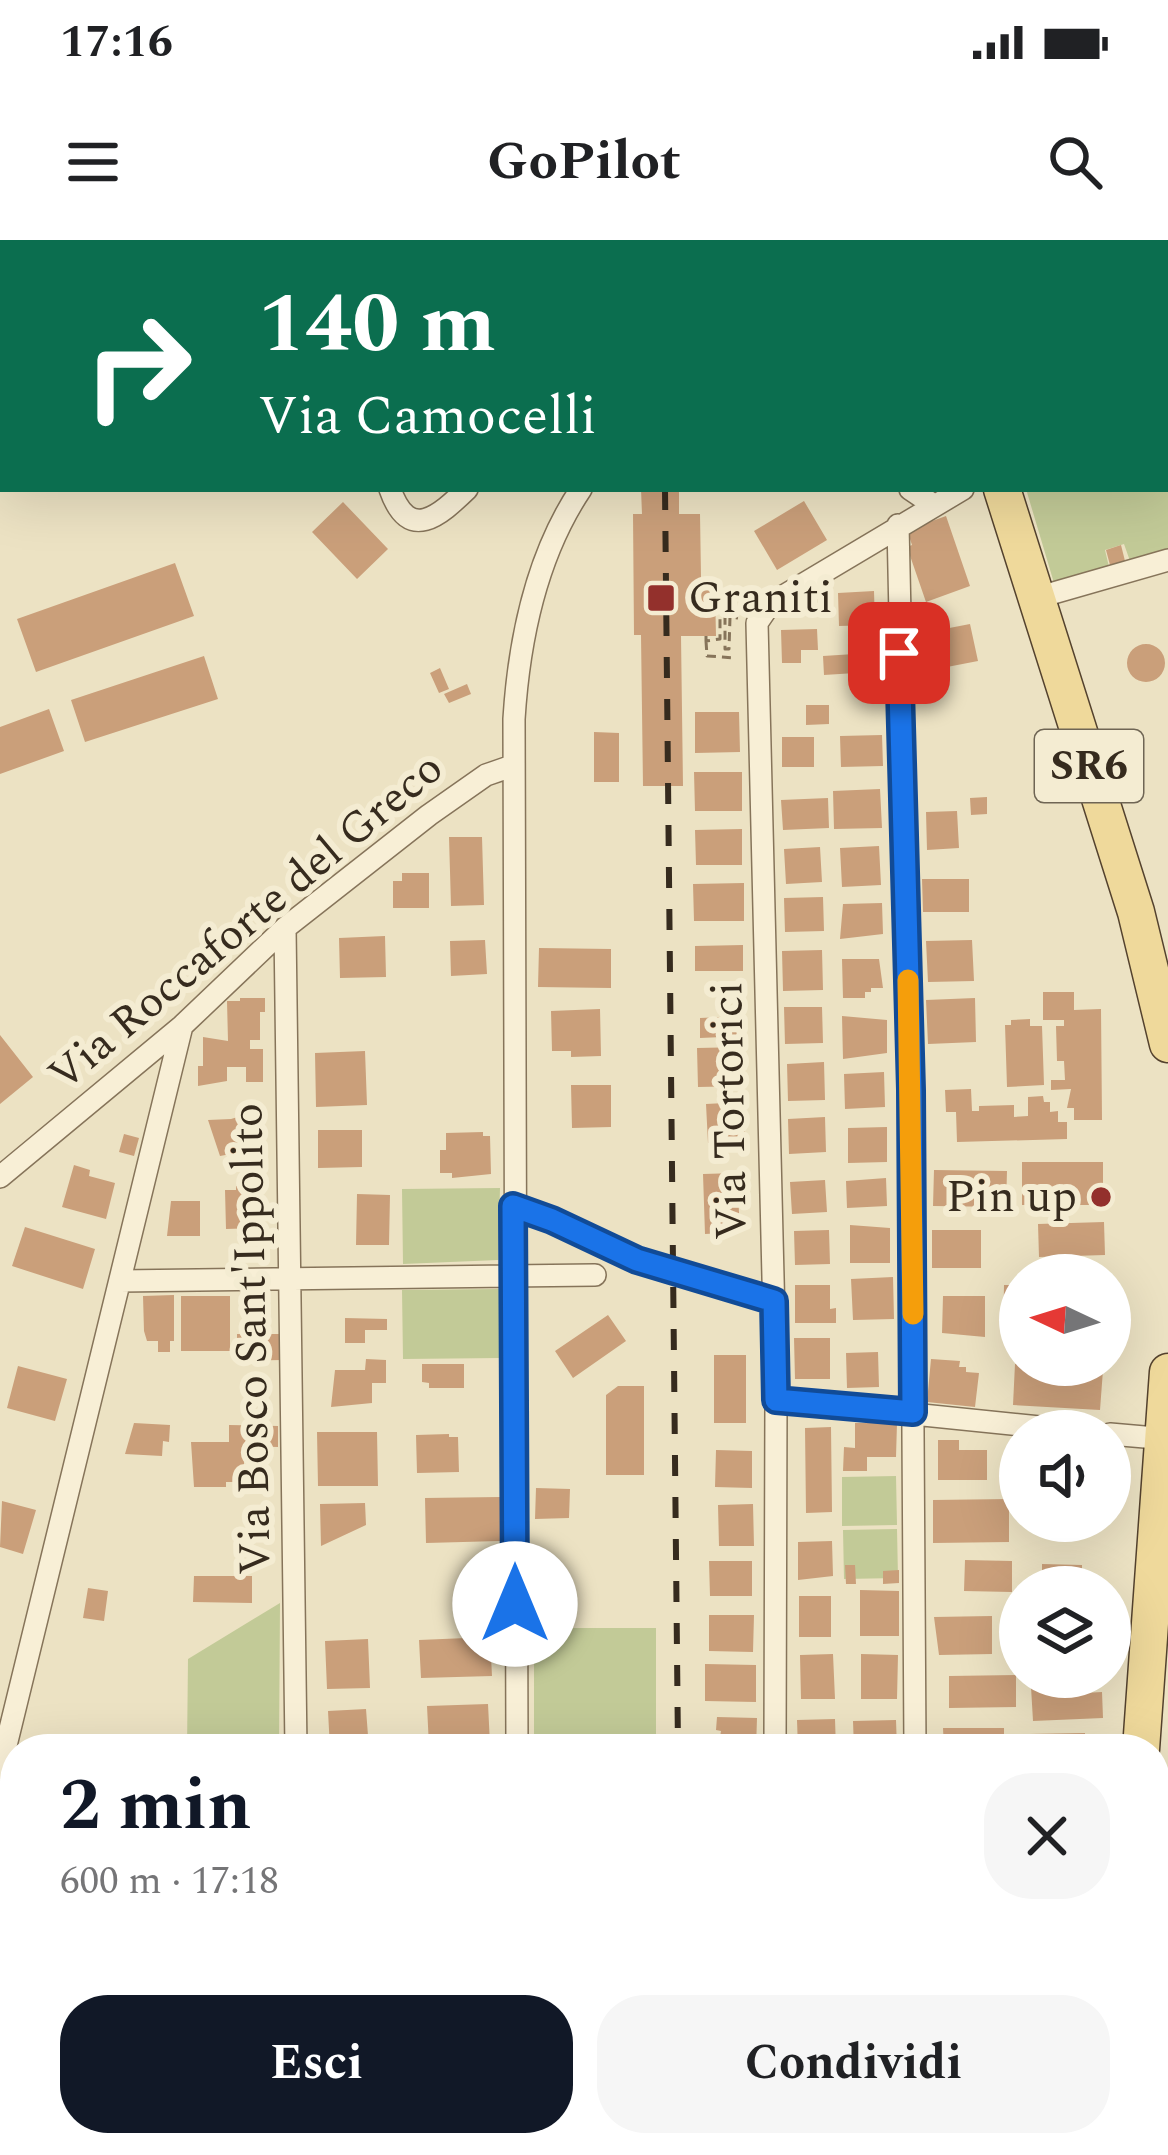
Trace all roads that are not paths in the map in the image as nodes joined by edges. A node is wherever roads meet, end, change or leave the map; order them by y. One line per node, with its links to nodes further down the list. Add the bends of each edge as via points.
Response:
1 (391, 492): 2 (street, via 424,521)
2 (464, 492)
3 (579, 492): 11 (street, via 533,598)
4 (914, 492): 7 (street)
5 (957, 492): 7 (street)
6 (1003, 492): 10 (main road, SR6)
7 (932, 504): 8 (street)
8 (898, 526): 21 (street, Via Tortorici, via 770,604 758,623); 24 (street)
9 (1168, 560): 10 (street)
10 (1036, 598): 14 (main road, SR6, via 1136,912)
11 (512, 766): 12 (street, Via Roccaforte del Greco, via 485,775); 16 (street, Via Roccaforte del Greco)
12 (285, 928): 13 (street, Via Roccaforte del Greco); 19 (street, Via Bosco Sant'Ippolito)
13 (182, 1026): 15 (street, Via Roccaforte del Greco); 20 (street)
14 (1168, 1044)
15 (0, 1177)
16 (513, 1206): 17 (street, Via Roccaforte del Greco); 21 (street, bridge, via 637,1260)
17 (514, 1274): 18 (street); 19 (street); 31 (street, Via Roccaforte del Greco)
18 (595, 1275)
19 (291, 1278): 20 (street); 30 (street, Via Bosco Sant'Ippolito)
20 (120, 1281): 29 (street)
21 (774, 1301): 23 (street, Via Tortorici)
22 (1168, 1372): 27 (main road)
23 (776, 1400): 24 (street); 32 (street, Via Tortorici)
24 (913, 1412): 25 (street); 33 (street)
25 (999, 1422)
26 (1131, 1437): 27 (street)
27 (1165, 1440): 28 (main road)
28 (1158, 1622): 34 (main road)
29 (9, 1734)
30 (296, 1734)
31 (517, 1734)
32 (775, 1734)
33 (915, 1734)
34 (1143, 1734)

